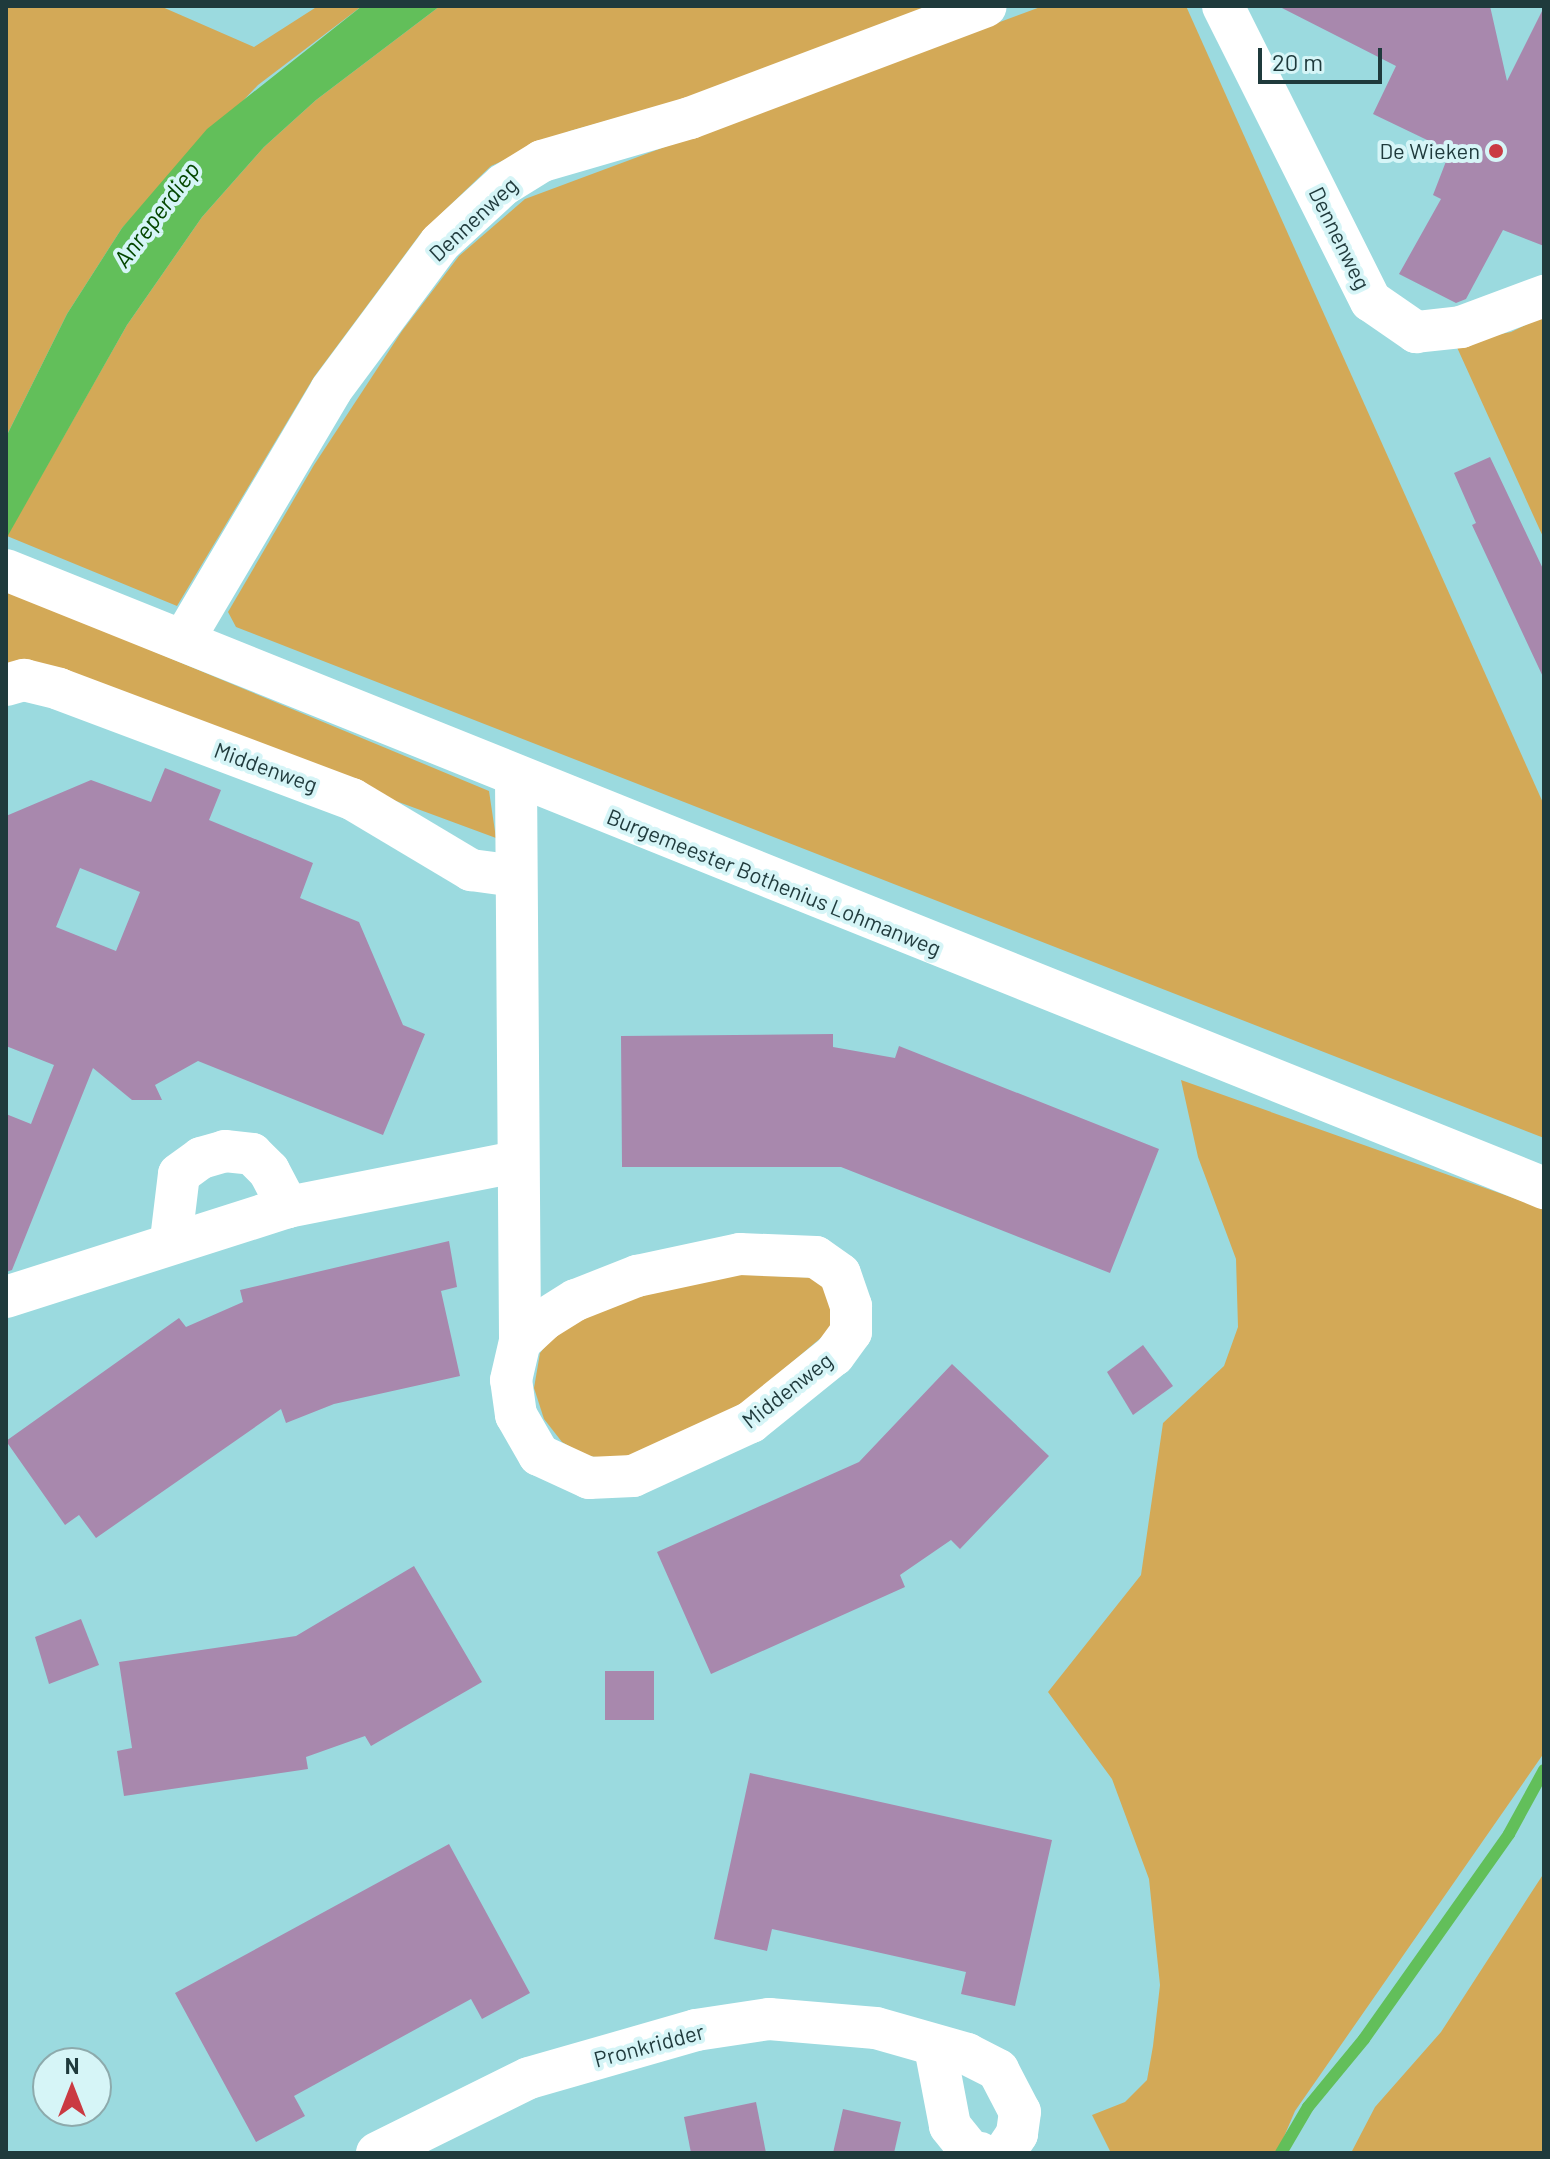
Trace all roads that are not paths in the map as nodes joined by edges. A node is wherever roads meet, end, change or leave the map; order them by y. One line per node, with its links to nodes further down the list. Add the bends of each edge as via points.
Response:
1 (986, 6): 5 (street, Dennenweg, via 690,118 542,161 503,185 440,243 331,390)
2 (1223, 6): 3 (street, Dennenweg, via 1371,301 1416,332 1461,327)
3 (1544, 296)
4 (8, 570): 5 (street, Burgemeester Bothenius Lohmanweg)
5 (184, 639): 7 (street, Burgemeester Bothenius Lohmanweg)
6 (6, 685): 8 (street, Middenweg, via 24,680 59,689 323,788 406,828 471,870)
7 (516, 778): 8 (street, Middenweg); 10 (street, Burgemeester Bothenius Lohmanweg)
8 (516, 876): 9 (street, Middenweg)
9 (516, 1162): 11 (street); 14 (street, Middenweg)
10 (1544, 1188)
11 (288, 1207): 12 (street); 12 (street, via 269,1171 252,1154 225,1151 201,1158 179,1174)
12 (171, 1240): 13 (street)
13 (6, 1297)
14 (520, 1342): 14 (street, Middenweg, via 511,1380 516,1415 539,1455 589,1478 633,1476 751,1422 797,1388 851,1332 851,1306 840,1274 816,1257 740,1254 625,1281 555,1313)
15 (935, 2047): 16 (street, Pronkridder, via 840,2023 769,2019 696,2030 529,2078); 17 (street, via 950,2126 971,2152); 18 (street, Pronkridder, via 967,2054 998,2070 1020,2112 1017,2134)
16 (377, 2153)
17 (980, 2153)
18 (1004, 2153)

